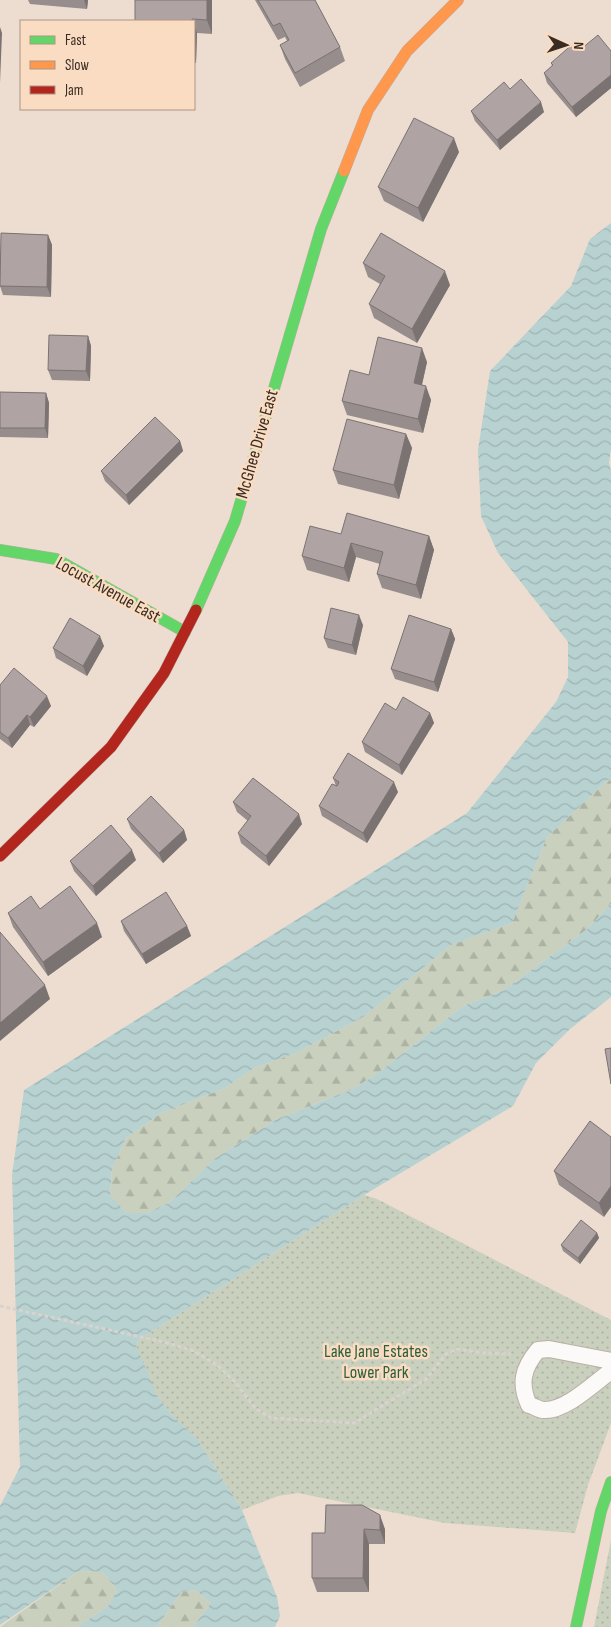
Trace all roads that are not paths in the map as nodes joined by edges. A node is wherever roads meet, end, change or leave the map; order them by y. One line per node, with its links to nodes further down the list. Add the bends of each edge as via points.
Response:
1 (458, 0): 3 (street, McGhee Drive East, via 407,51 368,110 322,229 235,521)
2 (0, 550): 3 (street, Locust Avenue East, via 29,552 56,559)
3 (185, 632): 4 (street, McGhee Drive East, via 154,689 111,747)
4 (0, 856)
5 (611, 1361): 6 (lane, via 549,1348 538,1350 527,1364 523,1391 530,1405 543,1410 556,1408)
6 (611, 1371)
7 (611, 1482): 8 (street, via 600,1511)
8 (576, 1627)

